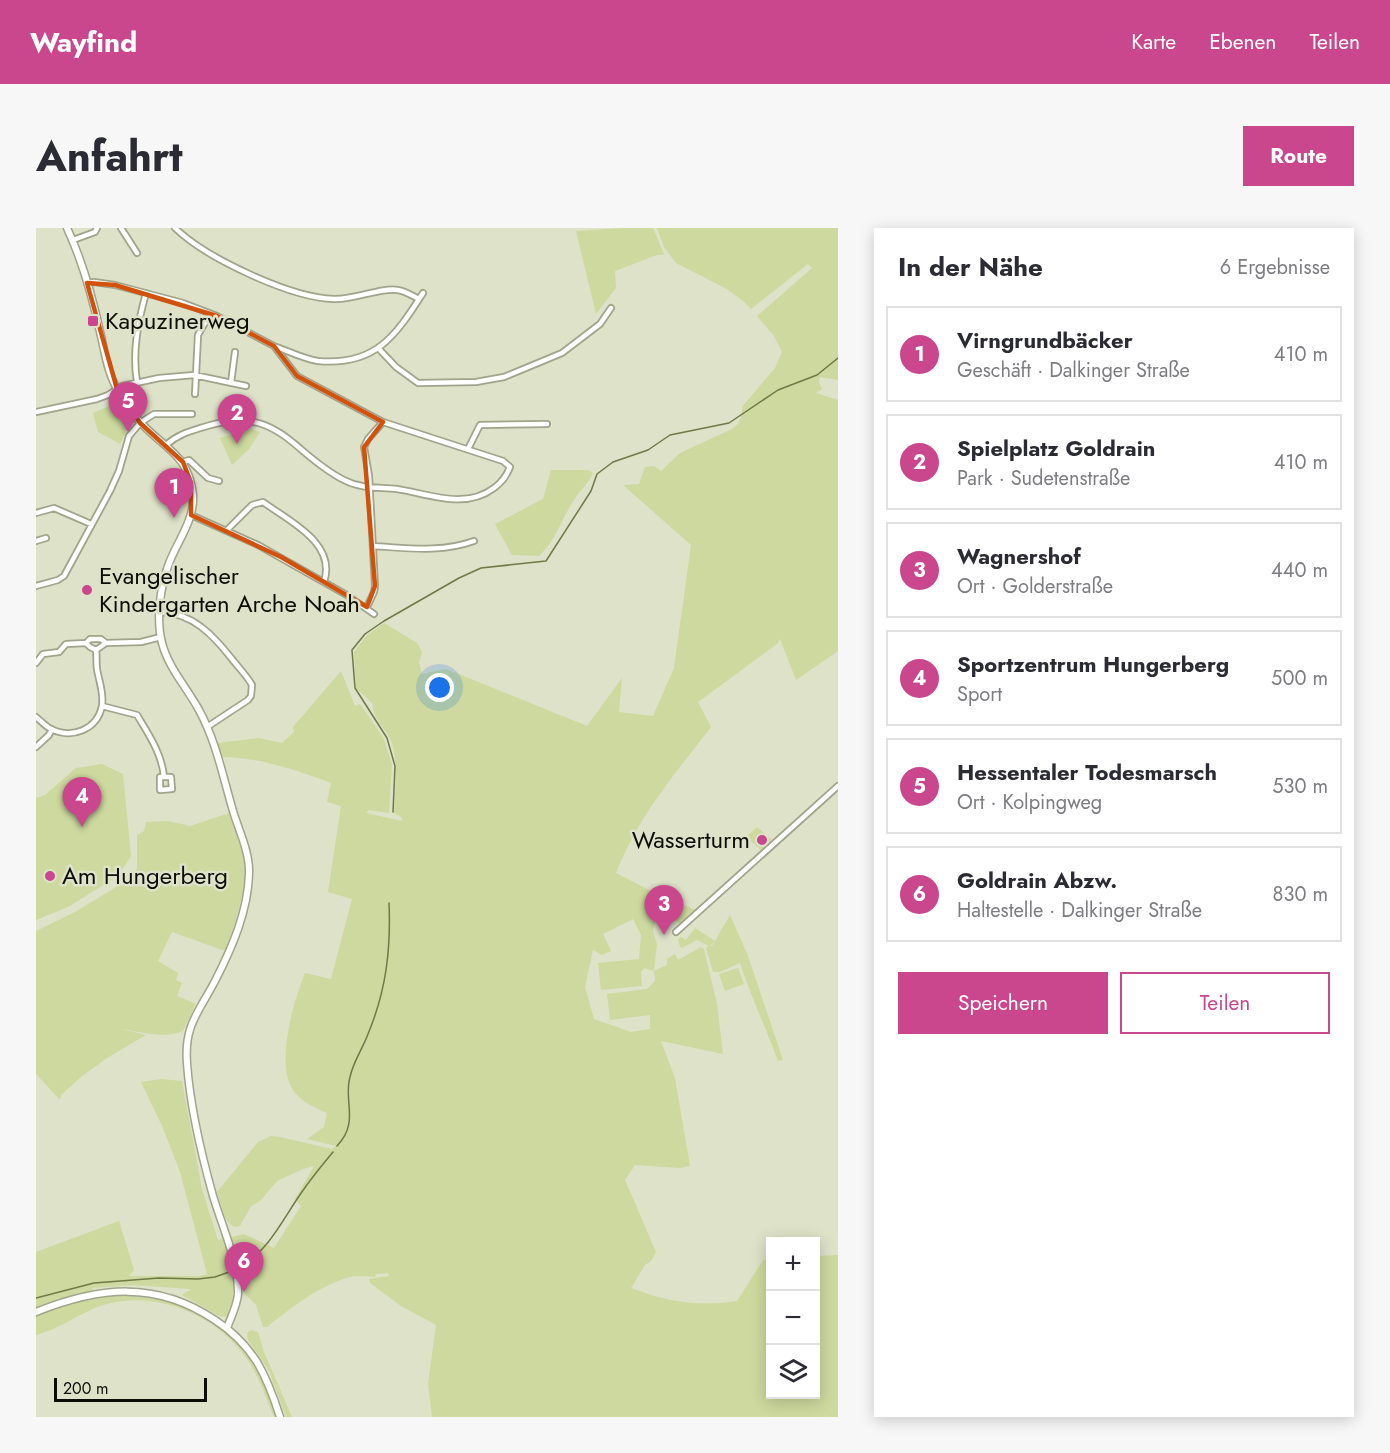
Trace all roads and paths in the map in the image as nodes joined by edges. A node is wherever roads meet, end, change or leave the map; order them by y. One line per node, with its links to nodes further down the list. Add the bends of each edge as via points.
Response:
1 (67, 228): 5 (street)
2 (98, 228): 5 (street)
3 (121, 228): 6 (street)
4 (175, 228): 10 (street, via 226,264 307,296 334,300 397,289)
5 (73, 240): 7 (street)
6 (137, 253)
7 (87, 283): 8 (street); 20 (street, via 105,360)
8 (146, 293): 13 (street, via 217,316); 17 (street, via 135,345)
9 (423, 293): 10 (street)
10 (419, 299): 14 (street)
11 (611, 308): 14 (street, via 600,324 562,354 504,377 476,382 418,383)
12 (206, 321): 16 (street, via 198,335)
13 (274, 346): 14 (street, via 317,361 358,357); 24 (street, via 297,376)
14 (379, 349)
15 (235, 352): 18 (street)
16 (194, 375): 17 (street); 18 (street); 21 (street)
17 (137, 382): 20 (street)
18 (231, 382): 19 (street)
19 (246, 386)
20 (117, 388): 22 (street, via 97,399); 25 (street)
21 (195, 394)
22 (36, 412)
23 (192, 414): 25 (street, via 154,414)
24 (384, 422): 28 (street); 31 (street, via 364,447)
25 (140, 423): 27 (street); 34 (street, via 129,436 119,471)
26 (547, 424): 28 (street, via 480,425)
27 (166, 445): 29 (street); 31 (street, via 176,436 221,422 253,422 282,433 343,480)
28 (468, 448): 31 (street, via 508,464 509,470 500,484 477,498 463,501)
29 (183, 462): 30 (street, via 189,460 207,478); 33 (street, via 191,483)
30 (219, 481)
31 (370, 488): 39 (street)
32 (36, 513): 34 (street, via 54,508)
33 (191, 515): 35 (street); 43 (street, via 167,567)
34 (91, 524): 41 (street, via 64,576)
35 (227, 530): 40 (street); 40 (street, via 252,505 262,502 301,529 320,548 327,563)
36 (46, 538): 37 (street)
37 (36, 541)
38 (474, 541): 39 (street, via 442,549)
39 (373, 546): 42 (street, via 375,586)
40 (324, 582): 42 (street)
41 (36, 586)
42 (367, 607): 44 (street)
43 (160, 612): 45 (street); 52 (street, via 200,624 252,686 248,700)
44 (374, 614)
45 (161, 637): 47 (street); 52 (street)
46 (86, 643): 47 (street, via 101,639); 48 (street); 49 (street, via 66,644 59,652 43,654)
47 (106, 643): 48 (street)
48 (96, 650): 50 (street)
49 (36, 663)
50 (102, 706): 53 (street, via 95,722 76,734); 55 (street, via 137,715 163,763)
51 (36, 717): 53 (street)
52 (207, 727): 59 (street, via 249,869 247,895 233,943 193,1020 186,1048 198,1134 236,1272 238,1295)
53 (52, 729): 54 (street)
54 (36, 747)
55 (164, 777)
56 (838, 786): 57 (street)
57 (676, 932)
58 (36, 1312): 59 (street, via 90,1294 149,1292 199,1309)
59 (227, 1328): 60 (street, via 256,1361)
60 (280, 1417)

